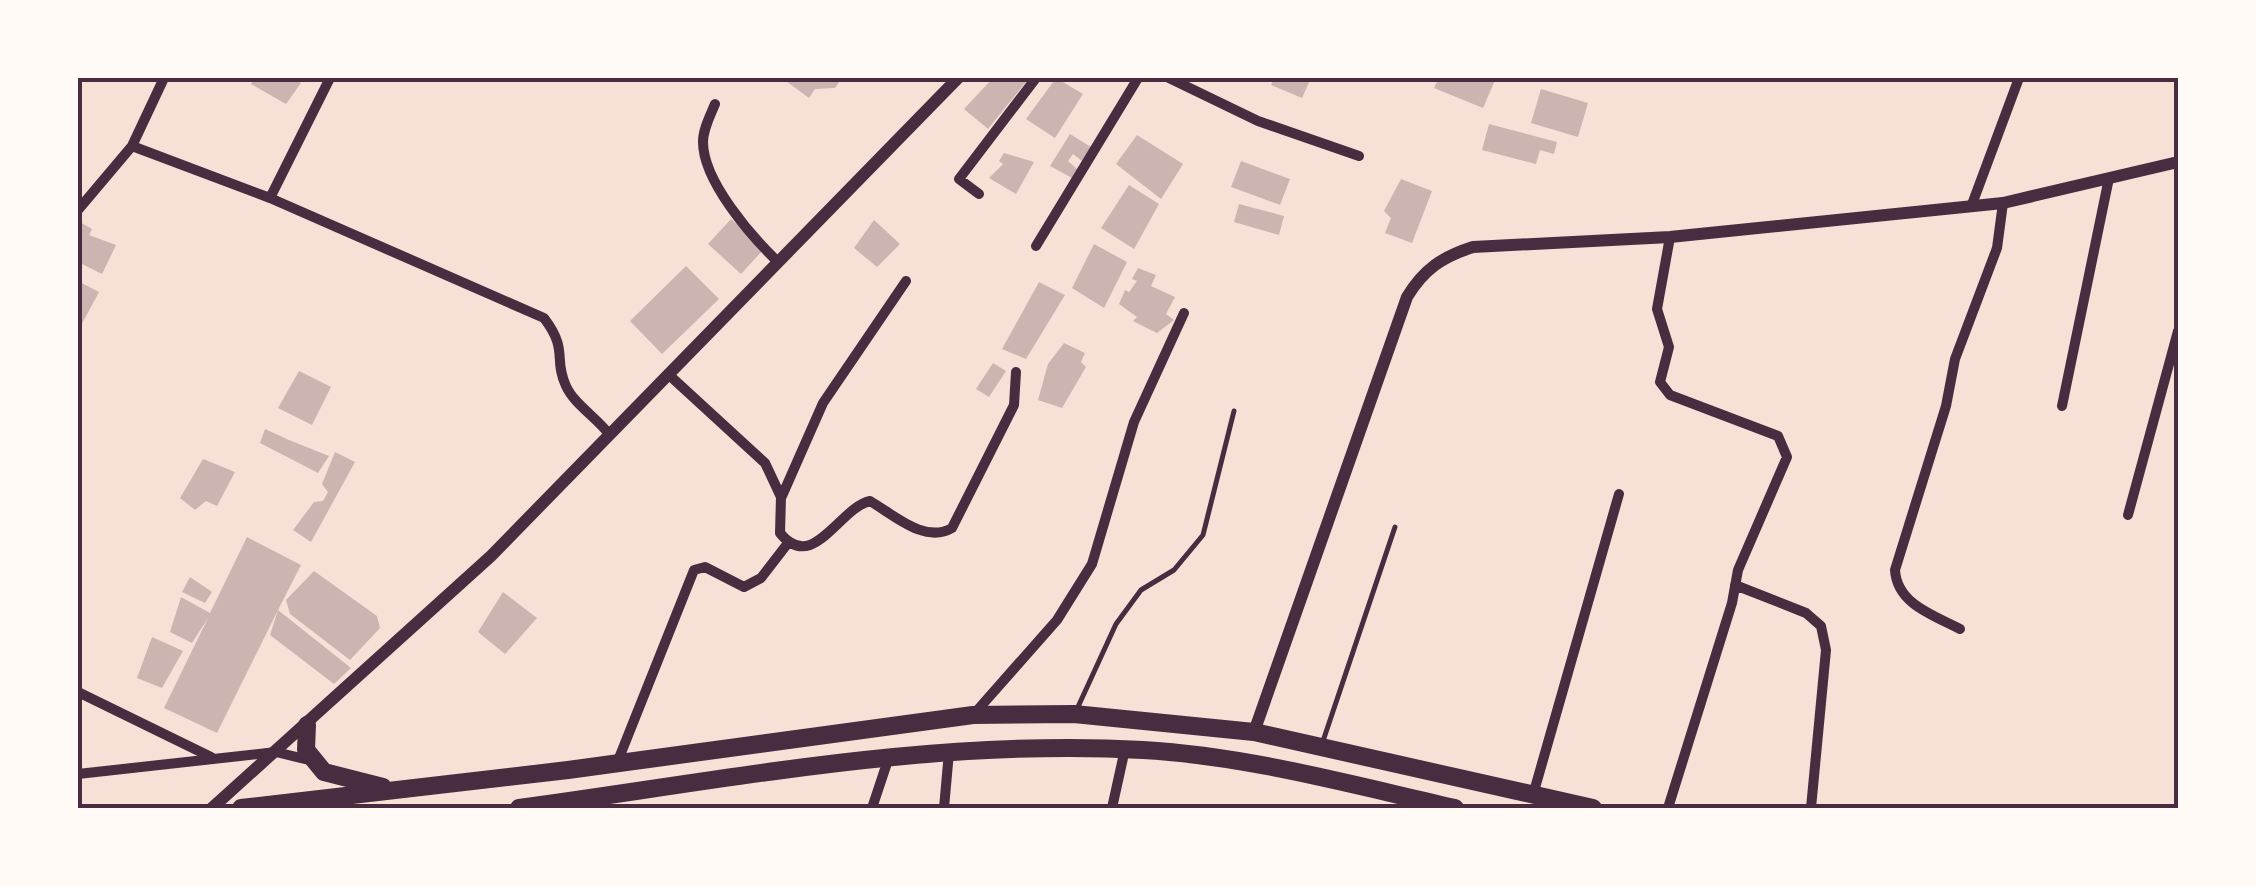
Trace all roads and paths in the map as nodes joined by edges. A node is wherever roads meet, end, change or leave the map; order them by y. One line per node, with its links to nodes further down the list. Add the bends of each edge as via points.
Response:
1 (164, 78): 9 (street)
2 (330, 78): 14 (street)
3 (958, 78): 20 (street)
4 (1036, 78): 13 (street, via 959,179)
5 (1138, 78): 19 (street)
6 (1169, 78): 10 (street, via 1258,121)
7 (2019, 78): 16 (street)
8 (715, 104): 20 (street, via 704,130 706,157 730,207)
9 (132, 146): 14 (street); 17 (street)
10 (1359, 156)
11 (2178, 162): 12 (street)
12 (2109, 178): 15 (street); 26 (street)
13 (979, 194)
14 (270, 198): 28 (street, via 544,318 559,338 570,396)
15 (2003, 203): 16 (street); 35 (street, via 1997,248 1956,358 1895,570 1907,600)
16 (1971, 206): 18 (street)
17 (78, 210)
18 (1670, 237): 34 (street, via 1657,309 1669,348 1660,382 1670,395 1778,436 1787,456); 40 (street, via 1473,247 1420,275)
19 (1036, 246)
20 (778, 262): 25 (street)
21 (906, 281): 30 (street, via 823,402)
22 (1184, 312): 38 (street, via 1134,422 1092,564 1057,620)
23 (2178, 331): 31 (street)
24 (1016, 372): 33 (street, via 1014,405 952,528 926,534 870,501 857,504 817,544)
25 (668, 374): 28 (street); 30 (street, via 765,464)
26 (2062, 406)
27 (1234, 411): 37 (lane, via 1202,535 1174,570 1141,590 1116,624)
28 (609, 434): 39 (street, via 490,556)
29 (1619, 494): 51 (street)
30 (781, 497): 33 (street, via 780,533)
31 (2128, 514)
32 (1394, 528): 41 (lane)
33 (788, 543): 48 (street, via 744,587 705,567 694,570)
34 (1735, 585): 61 (street); 62 (street, via 1806,613 1821,626 1826,650)
35 (1960, 629)
36 (78, 692): 46 (street)
37 (1074, 714): 38 (highway); 40 (highway)
38 (973, 715): 48 (highway)
39 (306, 725): 44 (street); 47 (highway)
40 (1254, 732): 41 (highway)
41 (1320, 747): 51 (highway)
42 (1125, 750): 43 (highway); 53 (highway, via 1247,764); 59 (street)
43 (950, 751): 45 (highway); 58 (street)
44 (276, 752): 46 (street); 47 (street); 54 (street)
45 (889, 756): 52 (highway); 57 (street)
46 (214, 758): 49 (street)
47 (313, 763): 50 (highway, via 324,772)
48 (617, 763): 50 (highway)
49 (78, 774)
50 (394, 790): 55 (highway)
51 (1533, 795): 60 (highway)
52 (622, 800): 56 (highway)
53 (1446, 807)
54 (212, 808)
55 (241, 808)
56 (519, 808)
57 (872, 808)
58 (944, 808)
59 (1112, 808)
60 (1592, 808)
61 (1668, 808)
62 (1811, 808)

